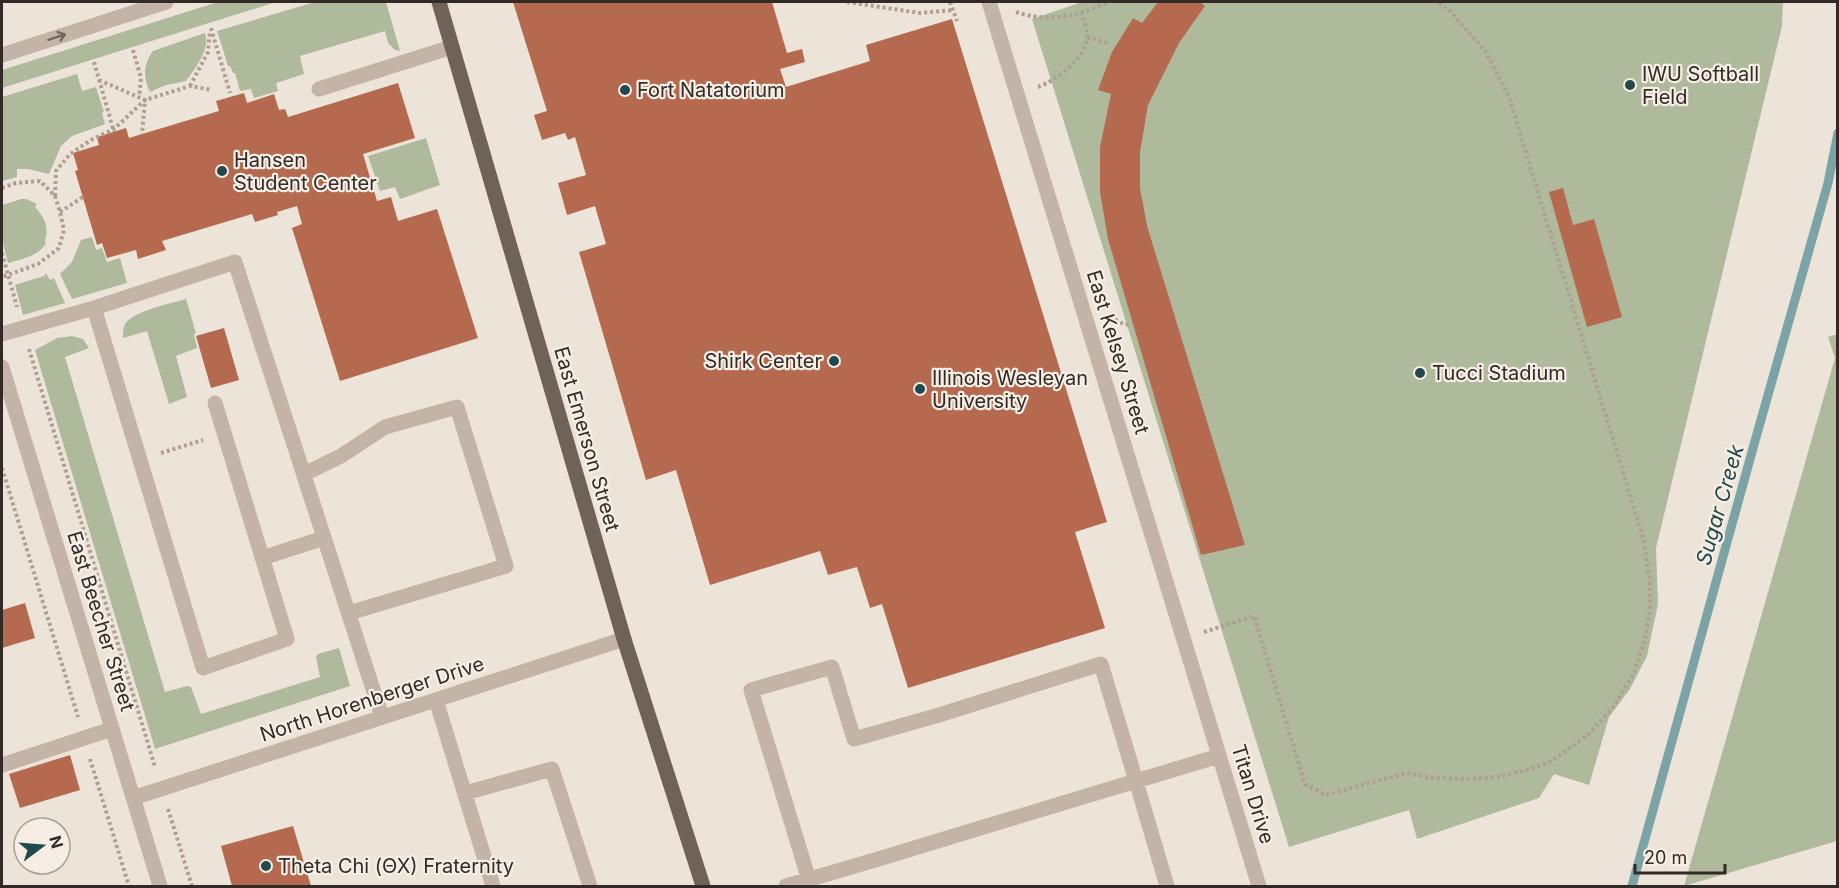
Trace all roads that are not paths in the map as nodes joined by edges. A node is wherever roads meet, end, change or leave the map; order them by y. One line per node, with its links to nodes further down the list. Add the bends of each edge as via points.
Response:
1 (166, 2): 5 (street, one-way to 1)
2 (439, 2): 4 (main road, East Emerson Street)
3 (991, 6): 17 (street, East Kelsey Street)
4 (452, 47): 6 (street); 15 (main road, East Emerson Street)
5 (2, 56)
6 (319, 89)
7 (94, 308): 8 (street); 11 (street, via 235,262); 13 (street, via 203,668 287,639)
8 (2, 334)
9 (3, 376): 19 (street, East Beecher Street)
10 (215, 403): 13 (street)
11 (304, 474): 12 (street); 14 (street, via 341,456 385,427 457,407 506,566)
12 (324, 538): 13 (street); 14 (street)
13 (262, 558)
14 (349, 613): 18 (street)
15 (624, 639): 16 (street, North Horenberger Drive); 29 (main road, East Emerson Street)
16 (436, 700): 18 (street, North Horenberger Drive); 23 (street)
17 (1207, 714): 20 (street, Titan Drive)
18 (382, 717): 24 (street, North Horenberger Drive)
19 (112, 729): 21 (street); 24 (street, East Beecher Street)
20 (1219, 756): 22 (street); 32 (street, Titan Drive)
21 (2, 765)
22 (1136, 782): 25 (street); 25 (street, via 1101,664 854,739 832,667 751,690); 31 (street)
23 (465, 793): 27 (street); 28 (street, via 552,769)
24 (133, 798): 26 (street, East Beecher Street)
25 (809, 880): 30 (street)
26 (160, 886)
27 (493, 886)
28 (590, 886)
29 (703, 886)
30 (786, 886)
31 (1167, 886)
32 (1258, 886)

